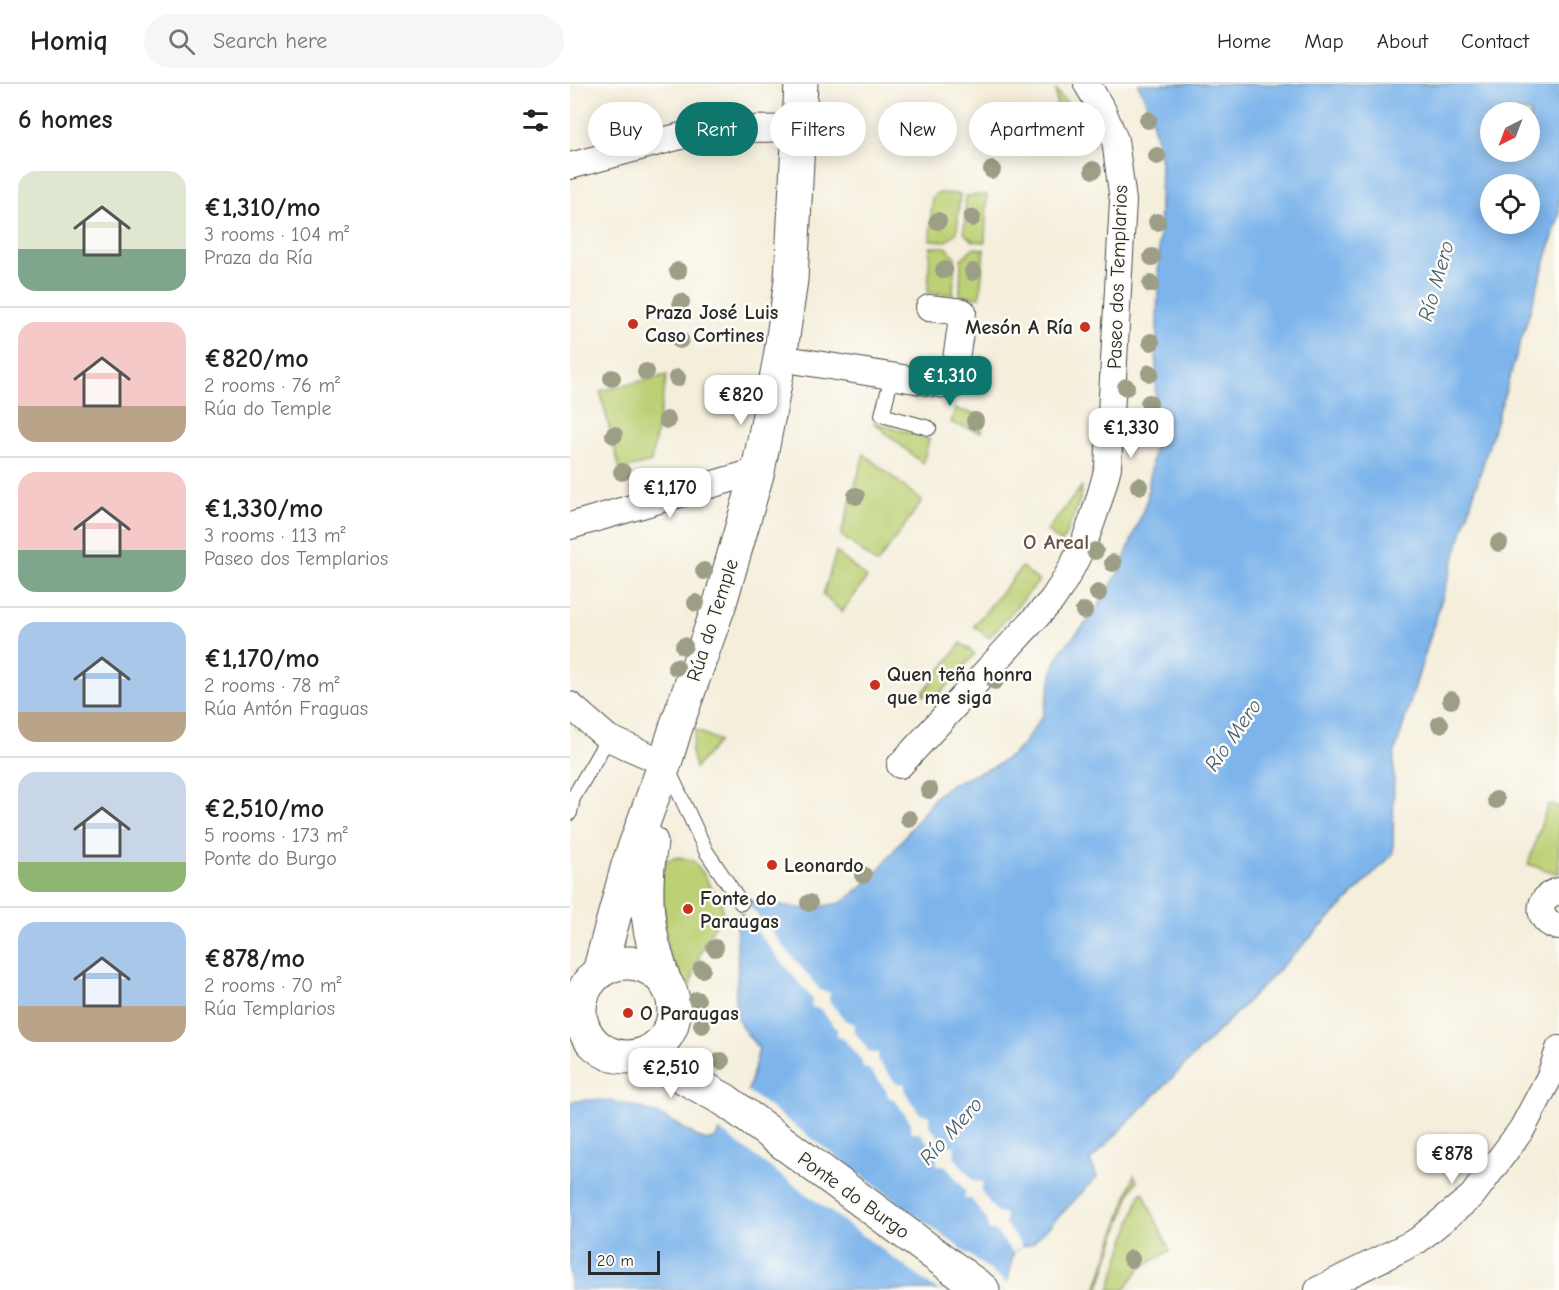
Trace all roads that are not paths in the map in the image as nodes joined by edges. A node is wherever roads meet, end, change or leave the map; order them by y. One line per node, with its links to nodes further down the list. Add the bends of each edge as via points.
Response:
1 (801, 84): 3 (main road, Rúa do Temple)
2 (1087, 84): 16 (street, Paseo dos Templarios, via 1115,140 1123,201 1108,467 1099,506 1069,575 1052,600)
3 (800, 102)
4 (770, 129): 6 (street, via 703,130)
5 (798, 156): 8 (main road, Rúa do Temple, via 791,280)
6 (570, 166)
7 (929, 308): 9 (street, via 963,312 952,386)
8 (780, 358): 9 (street); 11 (main road, Rúa do Temple)
9 (892, 376): 10 (lane, via 882,415)
10 (928, 428)
11 (758, 471): 12 (street); 15 (main road, Rúa do Temple, via 720,603)
12 (570, 526)
13 (570, 705): 14 (street)
14 (608, 738): 15 (street); 17 (lane, via 573,798)
15 (665, 763): 19 (lane, via 706,851); 21 (main road, Rúa do Temple, via 645,899); 22 (main road, Rúa do Temple)
16 (900, 765)
17 (570, 813)
18 (1559, 891): 20 (street, via 1549,894 1541,910 1544,919)
19 (741, 903)
20 (1559, 927)
21 (665, 982): 22 (main road, via 655,972 627,963 612,965); 23 (main road, via 672,995)
22 (583, 990): 25 (main road, via 579,1010 588,1038)
23 (672, 1024): 26 (main road, via 659,1045); 27 (main road, Ponte do Burgo, via 693,1061)
24 (1559, 1049): 29 (street, via 1550,1076 1522,1129 1472,1196 1417,1241)
25 (584, 1050): 26 (main road)
26 (638, 1057): 27 (main road, Ponte do Burgo)
27 (725, 1100): 28 (main road, Ponte do Burgo)
28 (983, 1290)
29 (1318, 1290)

